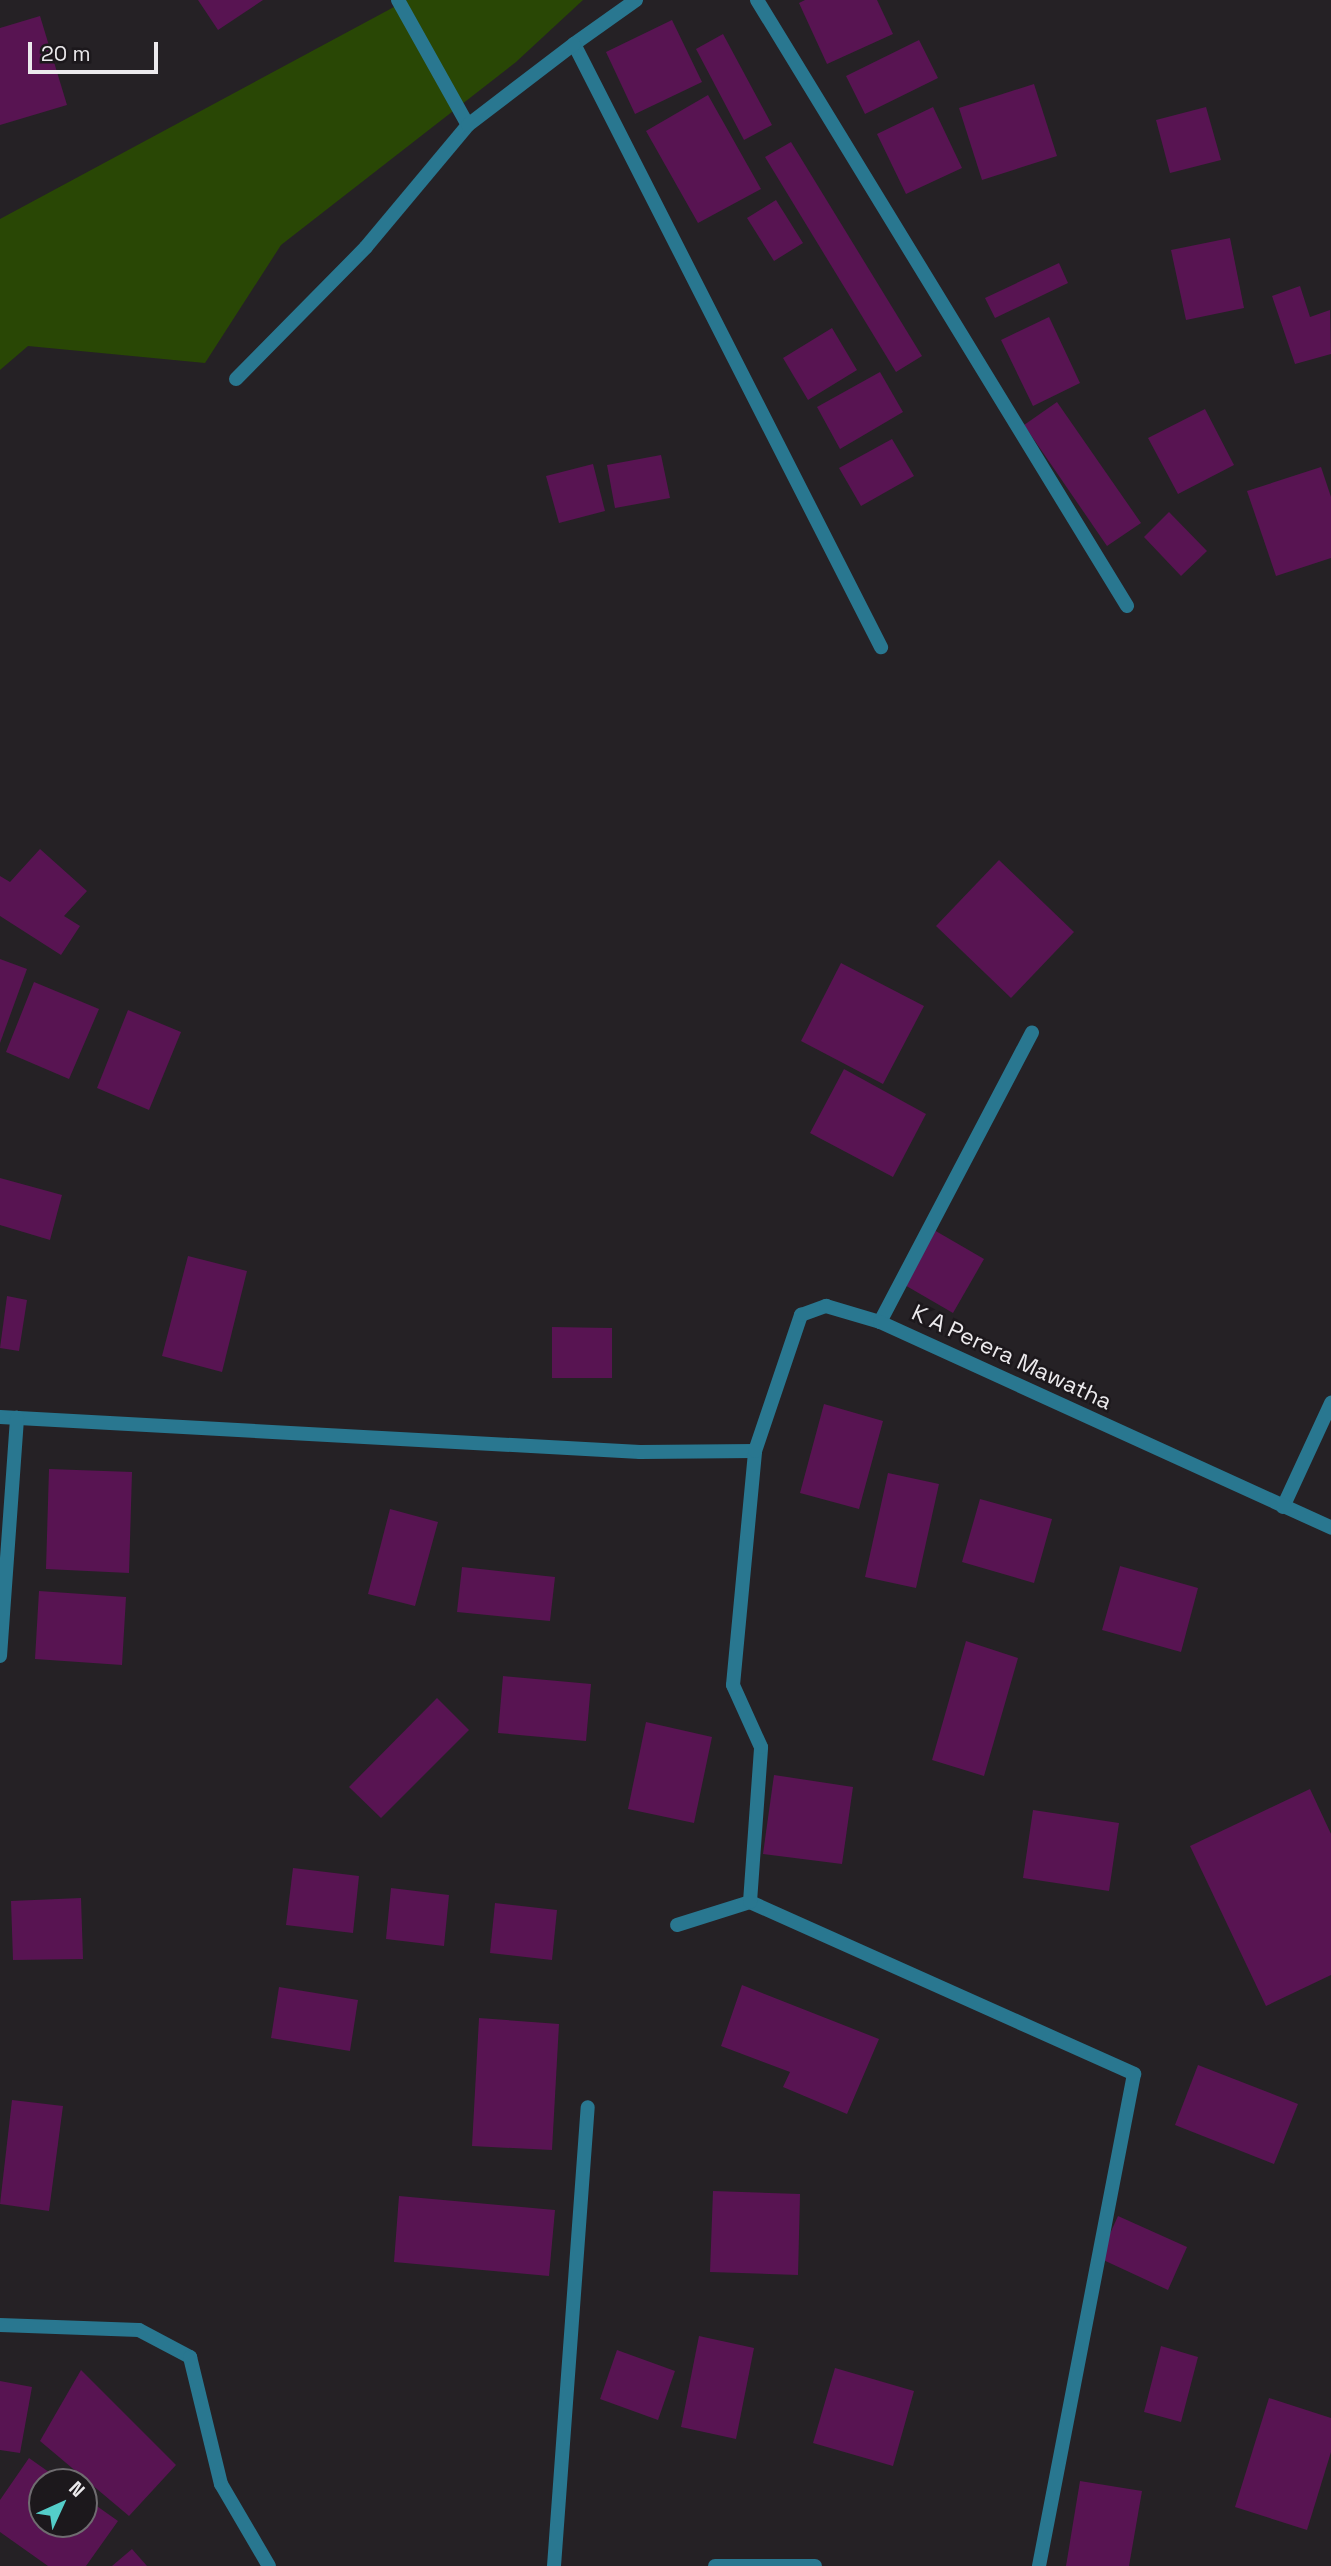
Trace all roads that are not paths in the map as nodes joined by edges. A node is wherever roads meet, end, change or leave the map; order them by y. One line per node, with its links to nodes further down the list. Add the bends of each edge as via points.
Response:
1 (398, 0): 5 (street)
2 (636, 0): 4 (street)
3 (757, 0): 7 (street)
4 (574, 44): 5 (street); 8 (street)
5 (468, 125): 6 (street, via 366,247)
6 (236, 379)
7 (1127, 606)
8 (881, 647)
9 (1032, 1033): 10 (street)
10 (880, 1322): 14 (street, K A Perera Mawatha, via 826,1306 801,1315); 15 (street, K A Perera Mawatha)
11 (1331, 1403): 15 (street)
12 (0, 1417): 13 (street)
13 (17, 1418): 14 (street, via 640,1452); 17 (street)
14 (755, 1451): 18 (street, via 733,1685 761,1747)
15 (1283, 1507): 16 (street, K A Perera Mawatha)
16 (1331, 1528)
17 (0, 1656)
18 (750, 1902): 19 (street); 26 (street, via 1134,2074)
19 (677, 1925)
20 (588, 2107): 23 (street)
21 (0, 2325): 22 (street, via 139,2330 190,2357 221,2484)
22 (269, 2566)
23 (554, 2566)
24 (715, 2566): 25 (street)
25 (815, 2566)
26 (1039, 2566)

